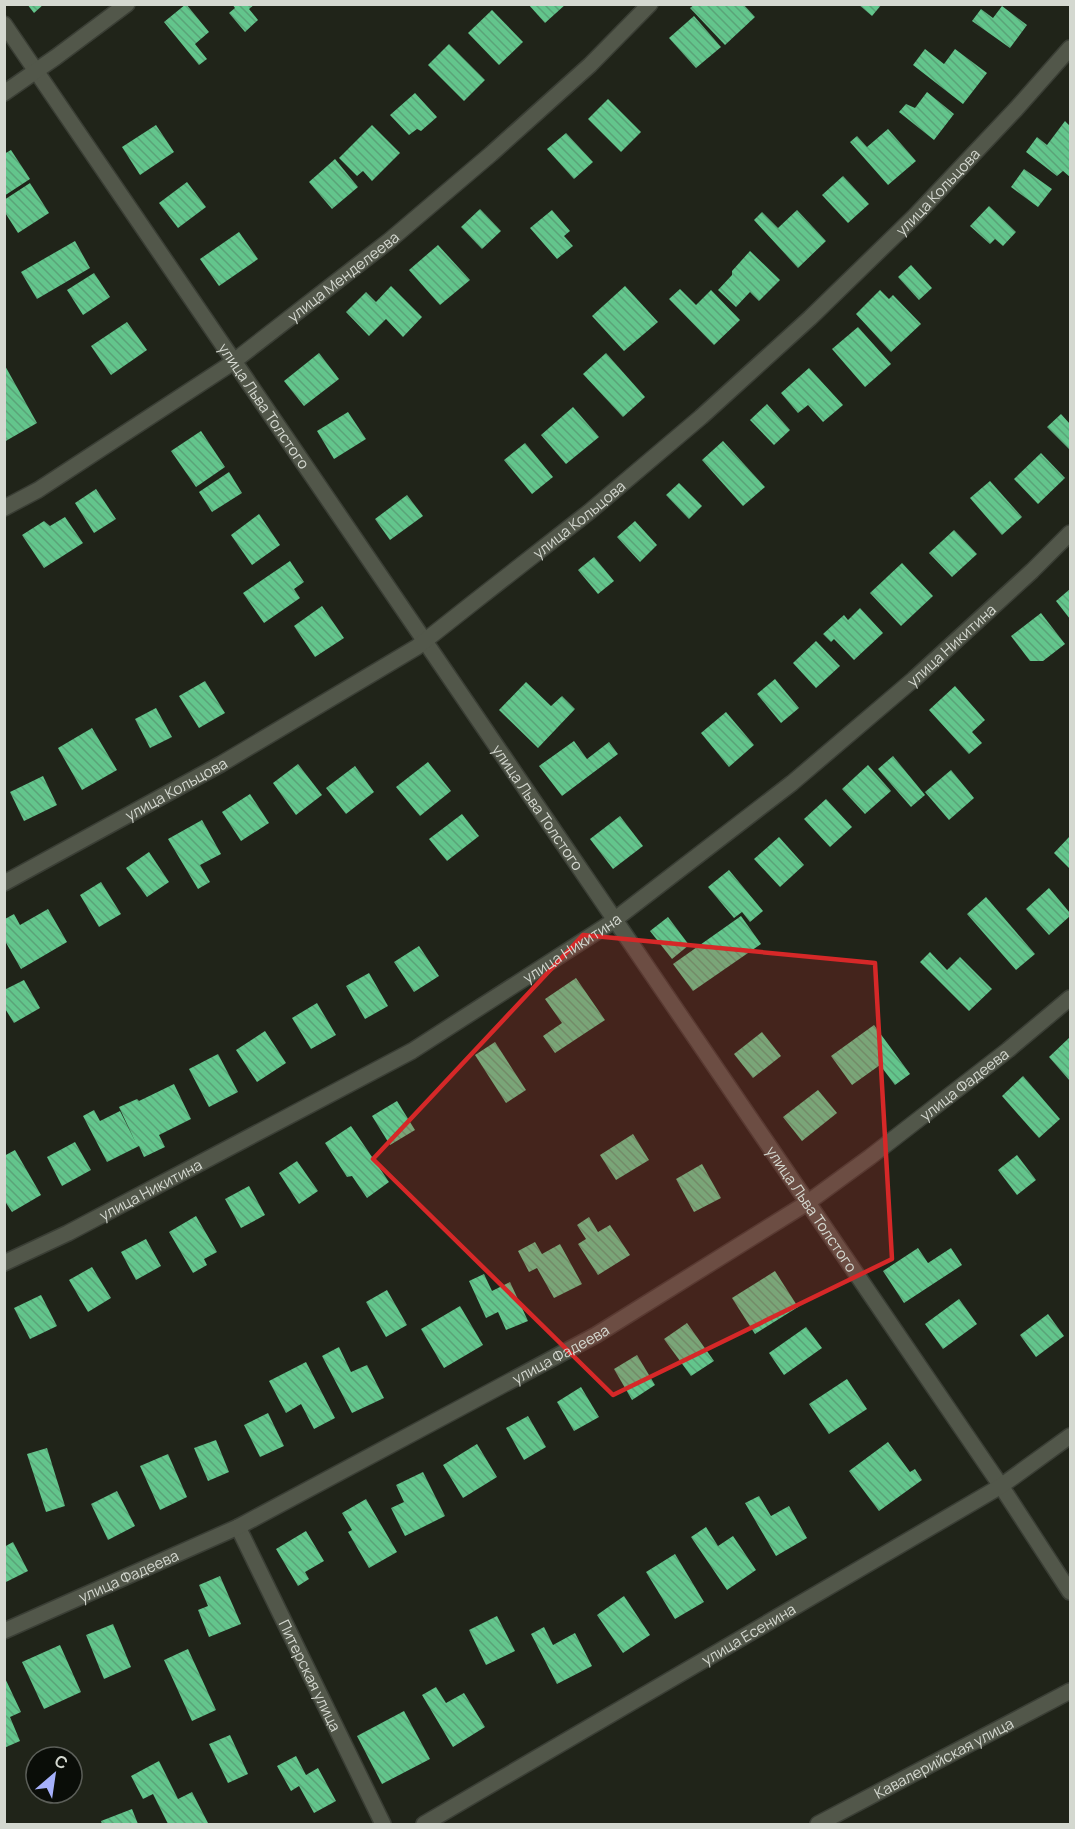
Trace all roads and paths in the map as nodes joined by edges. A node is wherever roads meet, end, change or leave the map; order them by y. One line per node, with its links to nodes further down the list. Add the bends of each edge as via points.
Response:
1 (127, 4): 5 (street)
2 (651, 4): 7 (street, улица Менделеева, via 475,168 390,240)
3 (4, 24): 5 (street, улица Льва Толстого)
4 (1071, 48): 10 (street, улица Кольцова, via 915,216 810,318 589,512)
5 (37, 71): 6 (street); 7 (street, улица Льва Толстого)
6 (4, 93)
7 (234, 361): 8 (street, улица Менделеева); 10 (street, улица Льва Толстого)
8 (4, 508)
9 (1071, 533): 12 (street, улица Никитина, via 836,746)
10 (425, 641): 11 (street, улица Кольцова, via 221,764); 12 (street, улица Льва Толстого)
11 (4, 883)
12 (615, 920): 14 (street, улица Льва Толстого); 15 (street, улица Никитина, via 412,1051)
13 (1071, 998): 14 (street, улица Фадеева)
14 (807, 1203): 17 (street, улица Льва Толстого); 18 (street, улица Фадеева, via 596,1335)
15 (4, 1263)
16 (1071, 1436): 17 (street, улица Есенина)
17 (1001, 1486): 19 (street, улица Льва Толстого); 23 (street, улица Есенина)
18 (238, 1527): 20 (street, улица Фадеева); 22 (street, Питерская улица)
19 (1071, 1592)
20 (4, 1631)
21 (1071, 1691): 24 (street, Кавалерийская улица)
22 (383, 1824)
23 (424, 1824)
24 (818, 1824)

